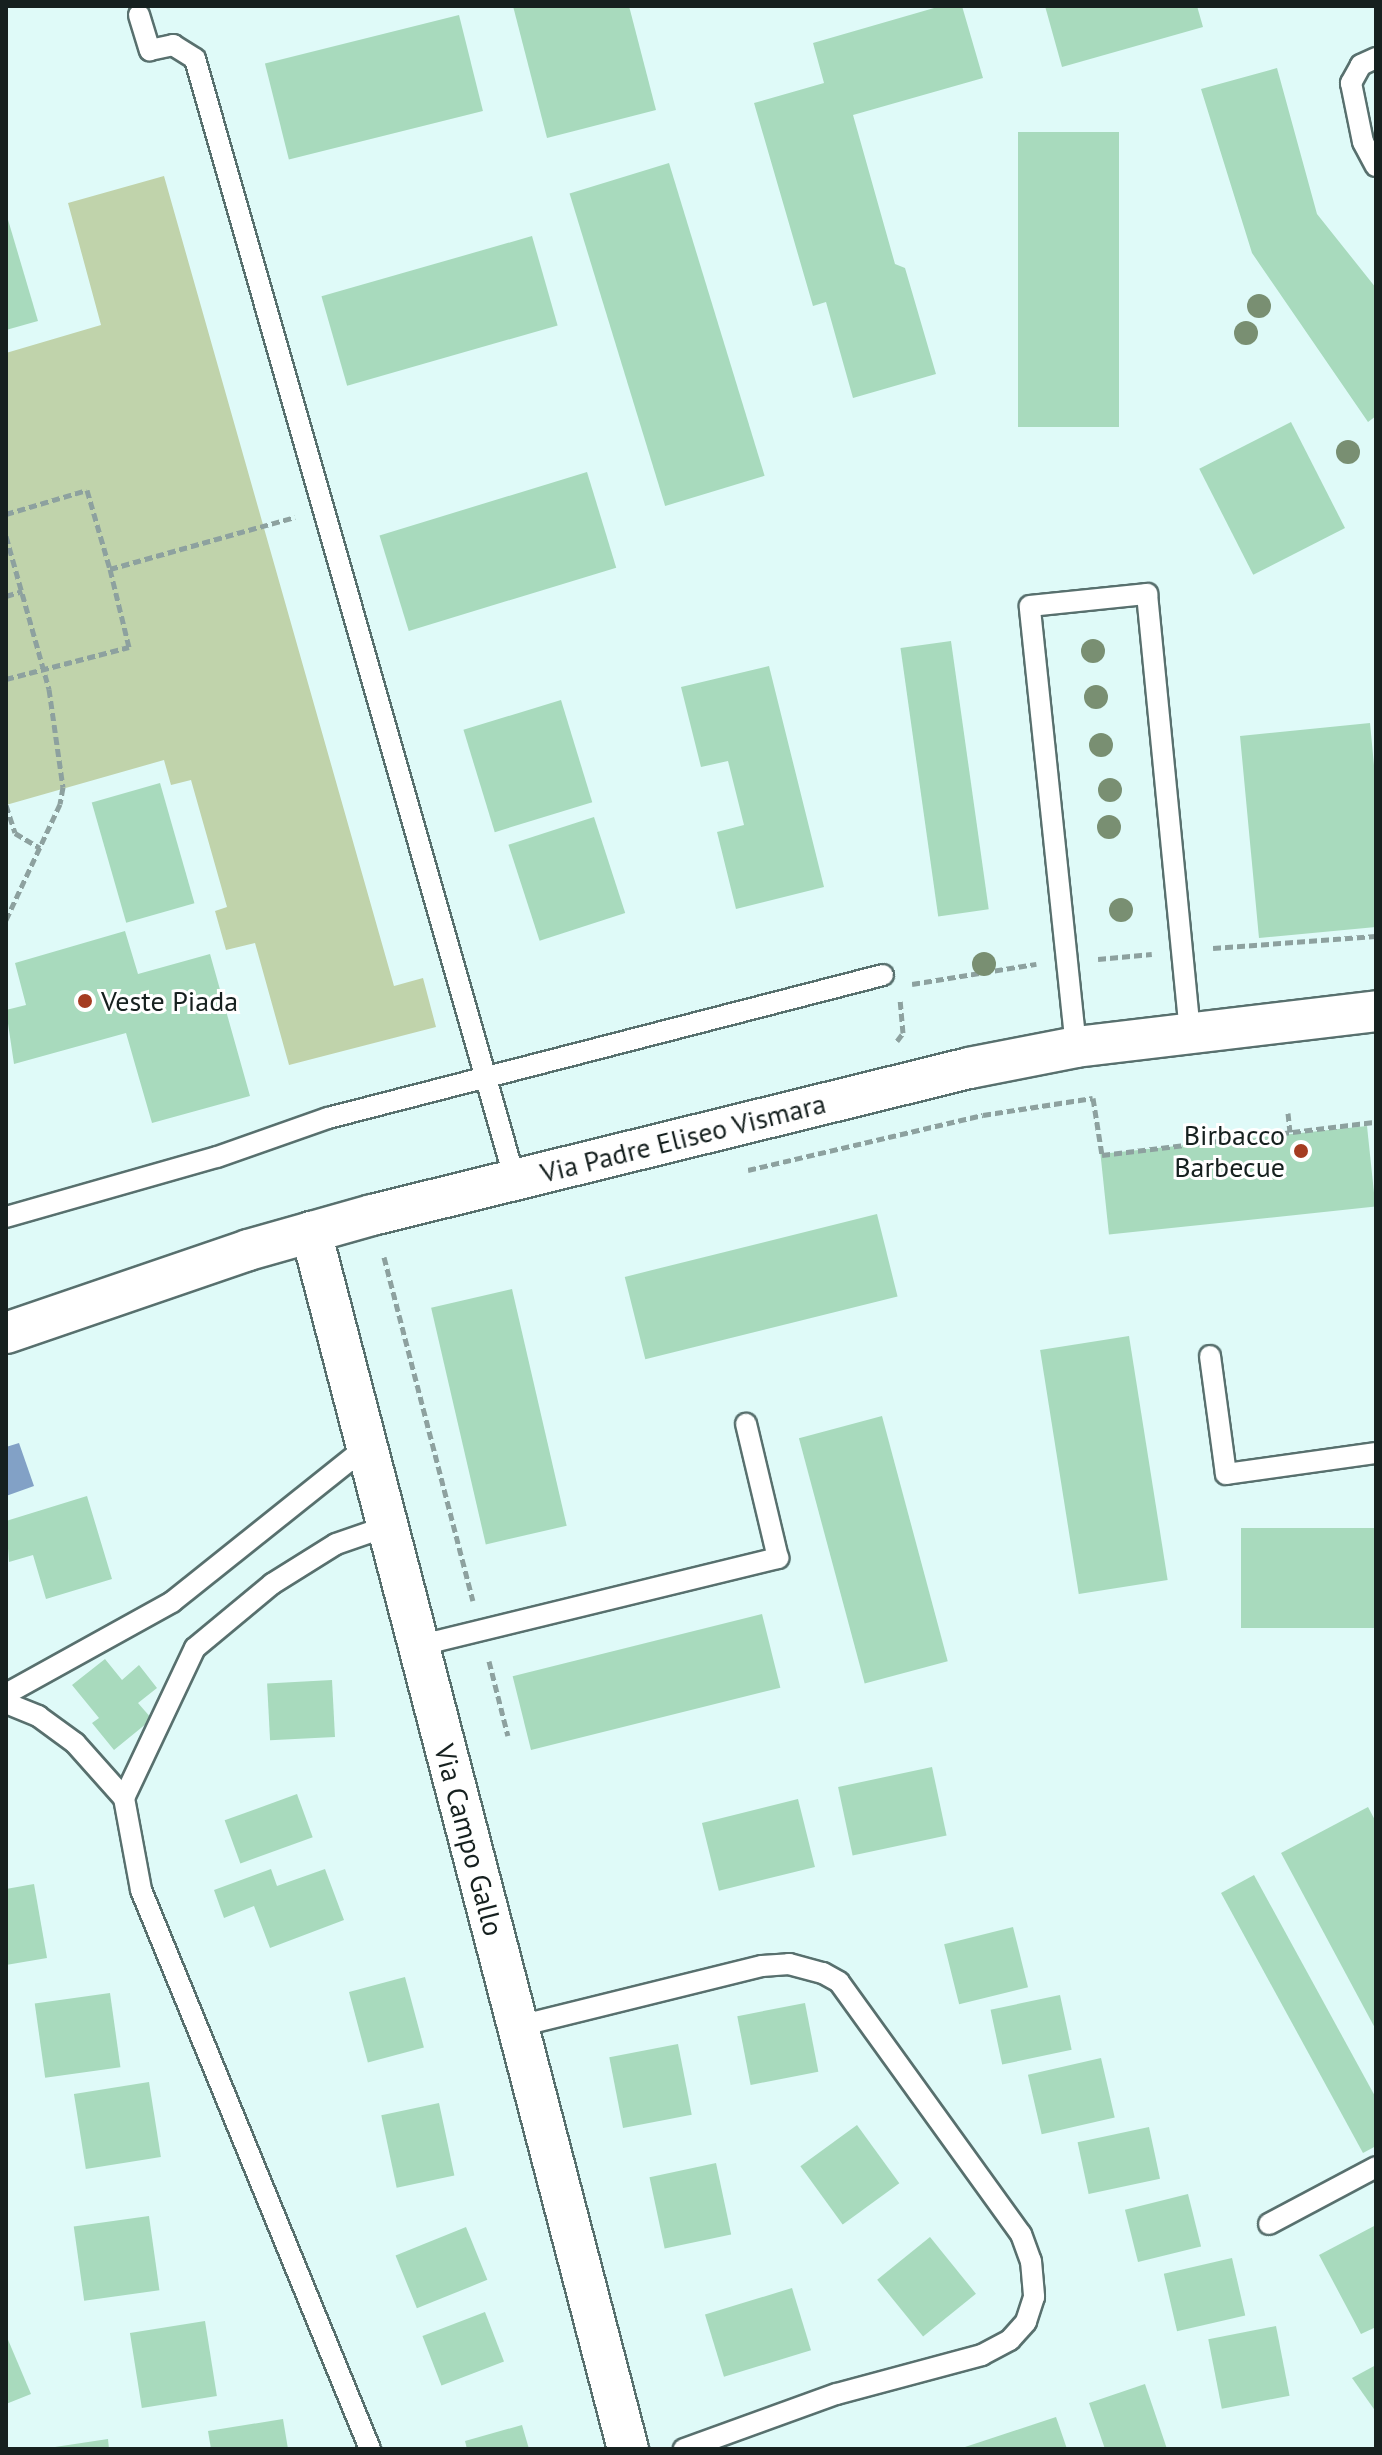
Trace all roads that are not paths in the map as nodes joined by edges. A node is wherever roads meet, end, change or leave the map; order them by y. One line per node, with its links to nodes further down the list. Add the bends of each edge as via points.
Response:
1 (139, 15): 8 (lane, via 150,50 173,45 195,59)
2 (1376, 58): 3 (lane, via 1361,65 1351,83 1363,142)
3 (1376, 166)
4 (883, 975): 8 (lane)
5 (1376, 1011): 6 (street, Via Padre Eliseo Vismara)
6 (1190, 1032): 7 (street, Via Padre Eliseo Vismara); 7 (lane, via 1147,594 1030,606)
7 (1076, 1047): 9 (street, Via Padre Eliseo Vismara, via 969,1068)
8 (486, 1077): 9 (lane); 10 (lane, via 328,1118 217,1157)
9 (515, 1180): 11 (street, Via Padre Eliseo Vismara)
10 (6, 1217)
11 (311, 1232): 12 (street, Via Padre Eliseo Vismara); 15 (street, Via Campo Gallo)
12 (6, 1333)
13 (1210, 1356): 16 (lane, via 1226,1474)
14 (746, 1424): 18 (lane, via 778,1558)
15 (365, 1448): 17 (street, Via Campo Gallo); 19 (lane, via 172,1602)
16 (1376, 1453)
17 (385, 1527): 18 (street, Via Campo Gallo); 21 (lane, via 336,1544 272,1584 195,1648)
18 (417, 1646): 22 (street, Via Campo Gallo)
19 (6, 1694)
20 (6, 1703): 21 (lane, via 38,1716 75,1743)
21 (124, 1798): 25 (lane, via 141,1890)
22 (519, 2026): 26 (street, Via Campo Gallo); 27 (lane, via 762,1966 789,1964 823,1973 839,1982 1021,2234 1031,2261 1034,2297 1026,2322 1010,2340 982,2355 836,2394)
23 (1376, 2167): 24 (lane)
24 (1269, 2224)
25 (370, 2449)
26 (628, 2449)
27 (684, 2449)

